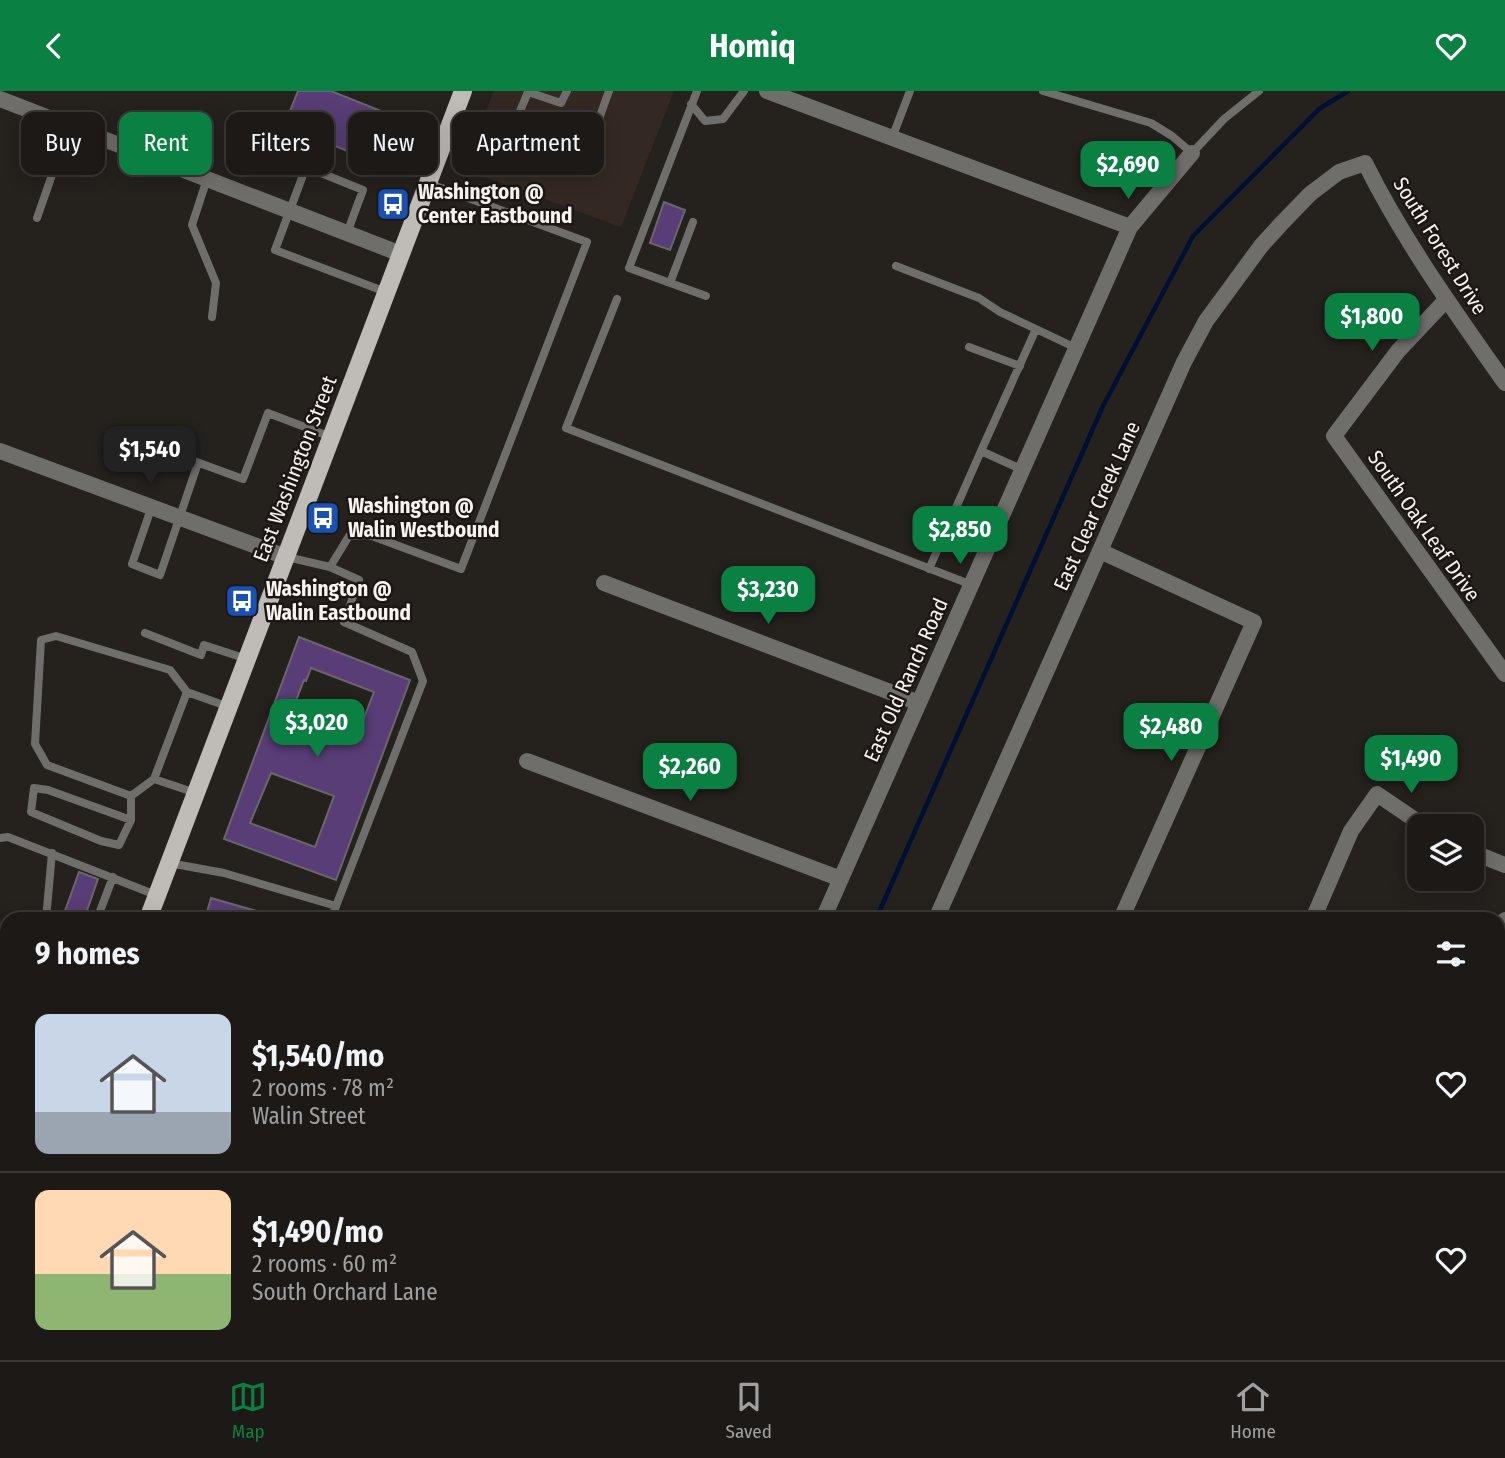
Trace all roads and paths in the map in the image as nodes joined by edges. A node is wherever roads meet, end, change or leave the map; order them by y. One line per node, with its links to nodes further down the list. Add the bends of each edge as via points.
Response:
1 (463, 91): 17 (main road, East Washington Street)
2 (567, 91): 14 (lane, via 561,103 528,92)
3 (609, 91): 15 (lane)
4 (697, 91): 12 (lane)
5 (744, 91): 12 (lane, via 723,119 705,121)
6 (767, 91): 10 (street)
7 (910, 91): 16 (lane)
8 (1043, 91): 20 (lane, via 1151,123)
9 (1259, 91): 20 (lane)
10 (789, 95): 16 (street)
11 (0, 99): 13 (street)
12 (691, 104): 32 (lane, via 629,268)
13 (33, 112)
14 (520, 112)
15 (601, 112)
16 (892, 138): 28 (street)
17 (444, 139): 19 (lane); 24 (main road, East Washington Street)
18 (105, 140): 23 (street)
19 (452, 142)
20 (1192, 153): 28 (street, East Old Ranch Road)
21 (1365, 163): 36 (street, South Forest Drive); 51 (street, East Clear Creek Lane, via 1339,172 1310,194 1261,246 1206,321)
22 (52, 175): 26 (lane)
23 (207, 179): 25 (street); 37 (lane, via 192,225 216,283)
24 (428, 183): 30 (main road, East Washington Street); 53 (lane, via 587,242 461,569 359,534 349,536)
25 (288, 210): 29 (street); 29 (lane, via 306,167 363,190); 33 (lane, via 275,250)
26 (37, 218)
27 (693, 222): 32 (lane)
28 (1130, 227): 40 (street, East Old Ranch Road)
29 (347, 233): 30 (street)
30 (401, 254): 33 (main road, East Washington Street)
31 (896, 266): 38 (lane, via 979,298)
32 (670, 283): 34 (lane)
33 (386, 292): 43 (main road, East Washington Street)
34 (706, 296)
35 (617, 299): 54 (lane, via 566,428)
36 (1446, 300): 42 (street, South Forest Drive); 59 (street, South Oak Leaf Drive, via 1398,351 1334,436)
37 (212, 317)
38 (1036, 330): 40 (lane); 41 (lane)
39 (969, 347): 41 (lane)
40 (1076, 348): 48 (street, East Old Ranch Road)
41 (1020, 366): 45 (lane)
42 (1505, 383)
43 (331, 437): 47 (lane, via 268,413 243,479); 52 (main road, East Washington Street)
44 (0, 451): 49 (street)
45 (981, 451): 48 (lane); 54 (lane)
46 (172, 453): 47 (lane)
47 (198, 463): 50 (lane)
48 (1023, 470): 56 (street, East Old Ranch Road)
49 (152, 506): 50 (street); 50 (lane, via 132,564 160,575)
50 (179, 517): 52 (street)
51 (1100, 551): 84 (street, East Clear Creek Lane); 85 (street, via 1254,622)
52 (286, 557): 53 (lane); 58 (main road, East Washington Street)
53 (330, 567): 77 (lane, via 359,580 344,622 412,652 423,681)
54 (929, 569): 56 (lane)
55 (604, 583): 61 (street)
56 (972, 585): 61 (street, East Old Ranch Road)
57 (145, 633): 58 (lane, via 201,655 204,645)
58 (247, 659): 62 (main road, East Washington Street)
59 (1505, 674)
60 (187, 692): 62 (lane); 64 (lane); 66 (lane, via 170,670 56,636 41,640 35,744 47,765)
61 (919, 703): 75 (street, East Old Ranch Road)
62 (229, 707): 65 (main road, East Washington Street)
63 (527, 761): 75 (street)
64 (154, 779): 65 (lane); 66 (lane)
65 (196, 793): 72 (main road, East Washington Street)
66 (131, 796): 68 (lane)
67 (1407, 814): 86 (street, via 1377,794 1350,831)
68 (131, 820): 68 (lane, via 119,845 101,841 31,812 34,789)
69 (0, 838): 70 (lane)
70 (52, 853): 74 (lane); 78 (lane)
71 (1484, 857): 73 (street)
72 (169, 863): 76 (main road, East Washington Street); 77 (lane, via 224,873); 81 (main road, East Washington Street)
73 (1505, 865)
74 (113, 877): 76 (lane); 79 (lane)
75 (841, 879): 83 (street, East Old Ranch Road)
76 (156, 895): 80 (main road, East Washington Street)
77 (336, 906): 82 (lane)
78 (47, 912)
79 (100, 912)
80 (150, 912)
81 (158, 912)
82 (334, 912)
83 (826, 912)
84 (939, 912)
85 (1124, 912)
86 (1316, 912)

